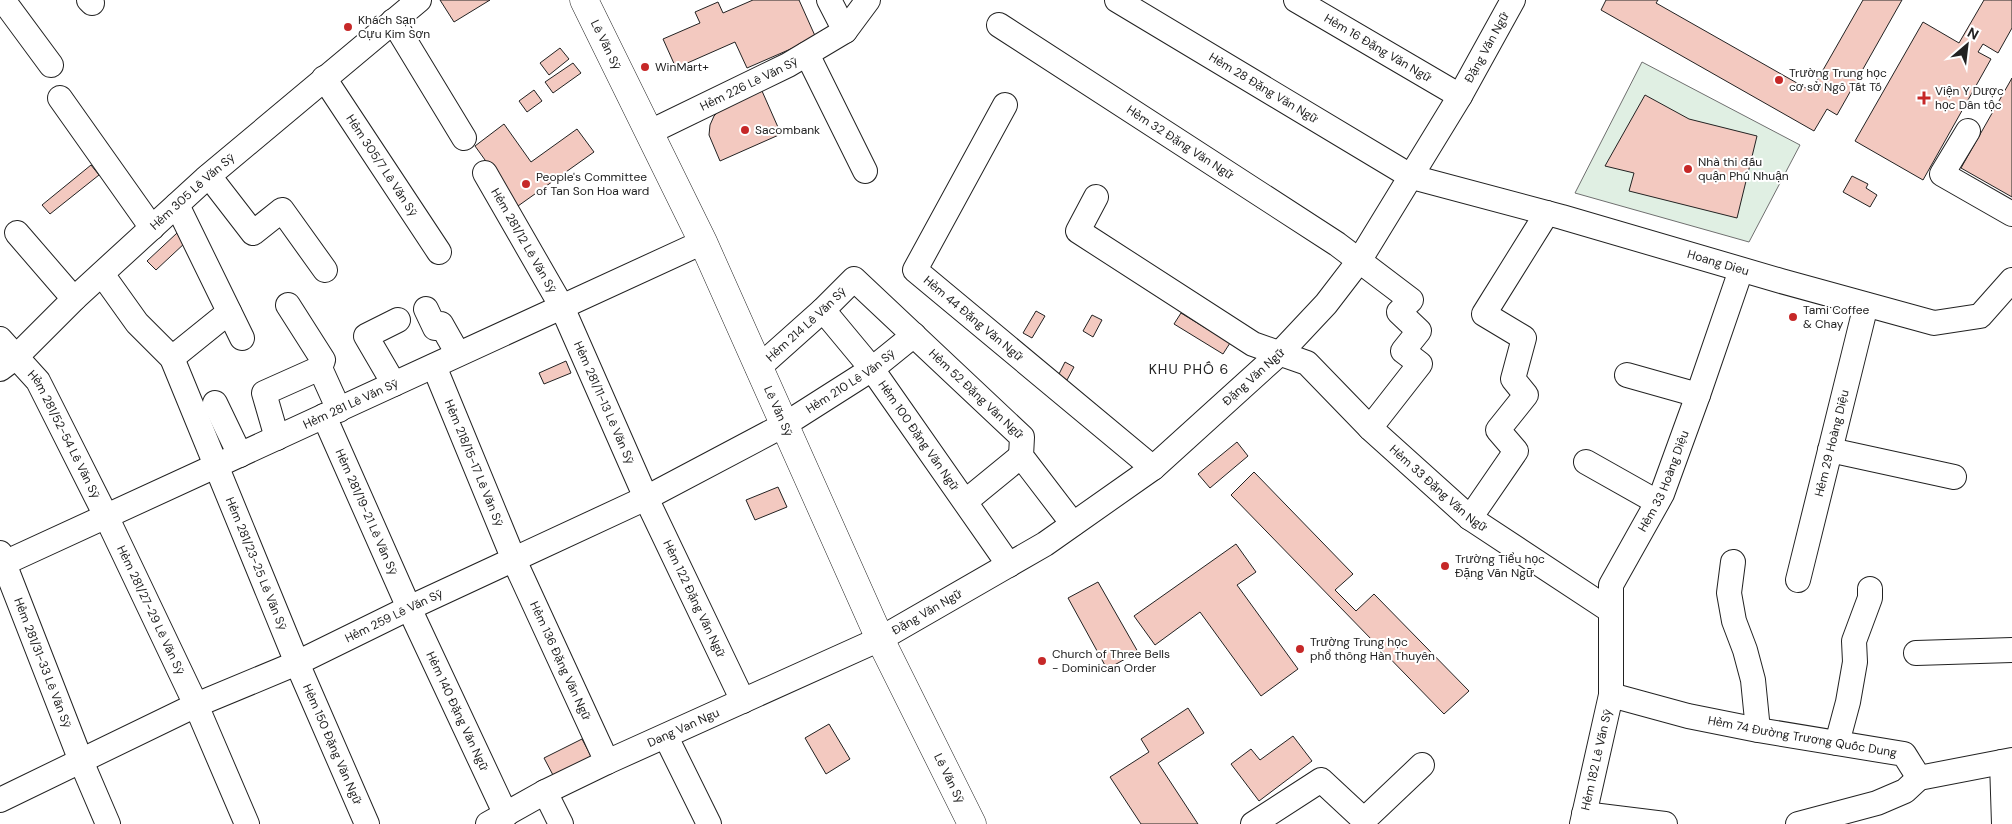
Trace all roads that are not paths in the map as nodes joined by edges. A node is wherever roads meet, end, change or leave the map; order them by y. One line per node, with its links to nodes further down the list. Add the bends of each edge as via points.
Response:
1 (3, 0): 13 (street)
2 (419, 0): 9 (street, Hẻm 305 Lê Văn Sỹ)
3 (584, 0): 19 (main road, Lê Văn Sỹ)
4 (828, 0): 11 (street)
5 (868, 0): 11 (street, Hẻm 226 Lê Văn Sỹ)
6 (1116, 0): 24 (street, Hẻm 28 Đặng Văn Ngữ)
7 (1296, 0): 15 (street, Hẻm 16 Đặng Văn Ngữ)
8 (1512, 0): 15 (street, Đặng Văn Ngữ)
9 (392, 21): 14 (street, Hẻm 305 Lê Văn Sỹ); 20 (street)
10 (999, 25): 33 (street, Hẻm 32 Đặng Văn Ngữ, via 1337,244)
11 (845, 31): 12 (street, Hẻm 226 Lê Văn Sỹ)
12 (807, 54): 19 (street, Hẻm 226 Lê Văn Sỹ); 21 (street)
13 (51, 65)
14 (324, 78): 23 (street, Hẻm 305 Lê Văn Sỹ); 32 (street, Hẻm 305/7 Lê Văn Sỹ)
15 (1460, 96): 24 (street, Đặng Văn Ngữ)
16 (60, 98): 29 (street)
17 (1005, 105): 71 (street, Hẻm 44 Đặng Văn Ngữ, via 916,270)
18 (1968, 131): 28 (street, via 1942,174)
19 (650, 132): 31 (main road, Lê Văn Sỹ)
20 (464, 138)
21 (864, 170)
22 (485, 173): 42 (street, Hẻm 281/12 Lê Văn Sỹ)
23 (209, 176): 26 (street, Hẻm 305 Lê Văn Sỹ); 34 (street, via 253,233 282,210)
24 (1412, 177): 27 (street, Hoang Dieu); 33 (street, Đặng Văn Ngữ)
25 (1096, 196): 50 (street, Hẻm 33 Đặng Văn Ngữ, via 1078,231 1253,344)
26 (177, 205): 29 (street, Hẻm 305 Lê Văn Sỹ); 45 (street)
27 (1547, 213): 35 (street, Hoang Dieu); 77 (street, via 1484,314 1524,338 1513,379 1526,395 1498,430 1516,451)
28 (2012, 214)
29 (152, 228): 36 (street, Hẻm 305 Lê Văn Sỹ)
30 (17, 233): 39 (street)
31 (703, 242): 42 (street, Hẻm 281 Lê Văn Sỹ); 56 (main road, Lê Văn Sỹ)
32 (439, 252)
33 (1359, 262): 50 (street, Đặng Văn Ngữ, via 1326,304); 64 (street, Hẻm 32 Đặng Văn Ngữ, via 1411,300 1399,312 1419,331 1403,351 1420,364)
34 (325, 270)
35 (1741, 270): 40 (street, Hoang Dieu); 60 (street, Hẻm 33 Hoàng Diệu)
36 (102, 274): 39 (street, Hẻm 305 Lê Văn Sỹ); 52 (street, via 137,323)
37 (854, 279): 44 (street, Hẻm 214 Lê Văn Sỹ); 47 (street, Hẻm 52 Đặng Văn Ngữ)
38 (2012, 280): 40 (street, Hoang Dieu, via 1980,316 1934,323)
39 (74, 299): 53 (street, Hẻm 305 Lê Văn Sỹ)
40 (1866, 304): 66 (street, Hẻm 29 Hoàng Diệu)
41 (288, 305): 55 (street, Hẻm 281/19-21 Lê Văn Sỹ, via 322,360)
42 (562, 307): 51 (street, Hẻm 281 Lê Văn Sỹ); 73 (street, Hẻm 281/11-13 Lê Văn Sỹ)
43 (426, 309): 51 (street, via 435,328 441,324)
44 (824, 310): 56 (street, Hẻm 214 Lê Văn Sỹ); 57 (street, Hẻm 100 Đặng Văn Ngữ)
45 (229, 312): 48 (street); 52 (street)
46 (398, 320): 59 (street, via 366,336)
47 (914, 335): 57 (street, Hẻm 210 Lê Văn Sỹ); 68 (street, Hẻm 52 Đặng Văn Ngữ, via 1022,437)
48 (242, 338)
49 (0, 339): 53 (street, Hẻm 281/52-54 Lê Văn Sỹ)
50 (1280, 353): 64 (street, Hẻm 33 Đặng Văn Ngữ, via 1307,363); 71 (street, Đặng Văn Ngữ)
51 (458, 354): 54 (street, Hẻm 281 Lê Văn Sỹ)
52 (172, 358): 70 (street, Hẻm 281/23-25 Lê Văn Sỹ)
53 (8, 363): 76 (street, Hẻm 281/52-54 Lê Văn Sỹ, via 38,382)
54 (434, 366): 59 (street, Hẻm 281 Lê Văn Sỹ); 80 (street, Hẻm 218/15-17 Lê Văn Sỹ)
55 (320, 368): 62 (street, Hẻm 281/19-21 Lê Văn Sỹ); 65 (street, via 264,393)
56 (758, 368): 63 (main road, Lê Văn Sỹ)
57 (872, 370): 63 (street, Hẻm 210 Lê Văn Sỹ); 74 (street, Hẻm 100 Đặng Văn Ngữ)
58 (1627, 375): 60 (street)
59 (394, 384): 62 (street, Hẻm 281 Lê Văn Sỹ)
60 (1698, 395): 75 (street, Hẻm 33 Hoàng Diệu)
61 (215, 403): 67 (street)
62 (331, 413): 65 (street, Hẻm 281 Lê Văn Sỹ); 85 (street, Hẻm 281/19-21 Lê Văn Sỹ)
63 (784, 424): 73 (street, Hẻm 259 Lê Văn Sỹ); 87 (main road, Lê Văn Sỹ)
64 (1370, 428): 77 (street, Hẻm 33 Đặng Văn Ngữ)
65 (277, 438): 67 (street, Hẻm 281 Lê Văn Sỹ)
66 (1830, 450): 72 (street); 83 (street, Hẻm 29 Hoàng Diệu)
67 (240, 455): 70 (street, Hẻm 281 Lê Văn Sỹ)
68 (1021, 456): 74 (street); 78 (street, Hẻm 52 Đặng Văn Ngữ)
69 (1586, 462): 75 (street)
70 (217, 466): 76 (street, Hẻm 281 Lê Văn Sỹ); 90 (street, Hẻm 281/23-25 Lê Văn Sỹ)
71 (1153, 468): 78 (street, Đặng Văn Ngữ)
72 (1954, 478)
73 (646, 498): 80 (street, Hẻm 259 Lê Văn Sỹ); 92 (street, Hẻm 122 Đặng Văn Ngữ)
74 (966, 501): 82 (street, Hẻm 100 Đặng Văn Ngữ)
75 (1657, 502): 86 (street, Hẻm 33 Hoàng Diệu, via 1611,585)
76 (106, 516): 79 (street, Hẻm 281 Lê Văn Sỹ); 93 (street, Hẻm 281/27-29 Lê Văn Sỹ)
77 (1470, 518): 86 (street, Hẻm 33 Đặng Văn Ngữ)
78 (1073, 524): 82 (street, Đặng Văn Ngữ)
79 (2, 560): 98 (street, Hẻm 281/31-33 Lê Văn Sỹ)
80 (514, 560): 85 (street, Hẻm 259 Lê Văn Sỹ); 99 (street, Hẻm 136 Đặng Văn Ngữ)
81 (1733, 562): 94 (street, via 1729,593 1753,680)
82 (1009, 565): 87 (street, Đặng Văn Ngữ)
83 (1798, 580)
84 (1870, 589): 96 (street, via 1870,598 1854,641 1851,686)
85 (410, 608): 90 (street, Hẻm 259 Lê Văn Sỹ); 104 (street, Hẻm 140 Đặng Văn Ngữ)
86 (1611, 611): 91 (street, Hẻm 33 Hoàng Diệu)
87 (880, 639): 92 (street, Dang Van Ngu); 112 (main road, Lê Văn Sỹ)
88 (2012, 650): 89 (street)
89 (1916, 653)
90 (297, 663): 93 (street, Hẻm 259 Lê Văn Sỹ); 109 (street, Hẻm 150 Đặng Văn Ngữ)
91 (1611, 695): 94 (street, Hẻm 74 Đường Trương Quốc Dung, via 1688,716); 105 (street, Hẻm 182 Lê Văn Sỹ)
92 (743, 701): 95 (street, Dang Van Ngu)
93 (196, 705): 98 (street, Hẻm 259 Lê Văn Sỹ); 108 (street, Hẻm 281/27-29 Lê Văn Sỹ)
94 (1758, 730): 96 (street, Hẻm 74 Đường Trương Quốc Dung)
95 (666, 737): 99 (street, Dang Van Ngu); 111 (street)
96 (1837, 743): 101 (street, Hẻm 74 Đường Trương Quốc Dung, via 1904,754)
97 (2007, 761): 101 (street); 115 (street)
98 (81, 762): 103 (street, Hẻm 259 Lê Văn Sỹ); 107 (street, Hẻm 281/31-33 Lê Văn Sỹ)
99 (607, 762): 102 (street, Dang Van Ngu)
100 (1422, 764): 113 (street, via 1364,820 1321,780)
101 (1919, 778): 106 (street, via 1905,791 1877,803)
102 (545, 792): 104 (street, Dang Van Ngu); 110 (street)
103 (0, 800)
104 (497, 819)
105 (1583, 819): 114 (street)
106 (1804, 823)
107 (108, 824)
108 (247, 824)
109 (367, 824)
110 (560, 824)
111 (709, 824)
112 (972, 824)
113 (1252, 824)
114 (1665, 824)
115 (2004, 824)

